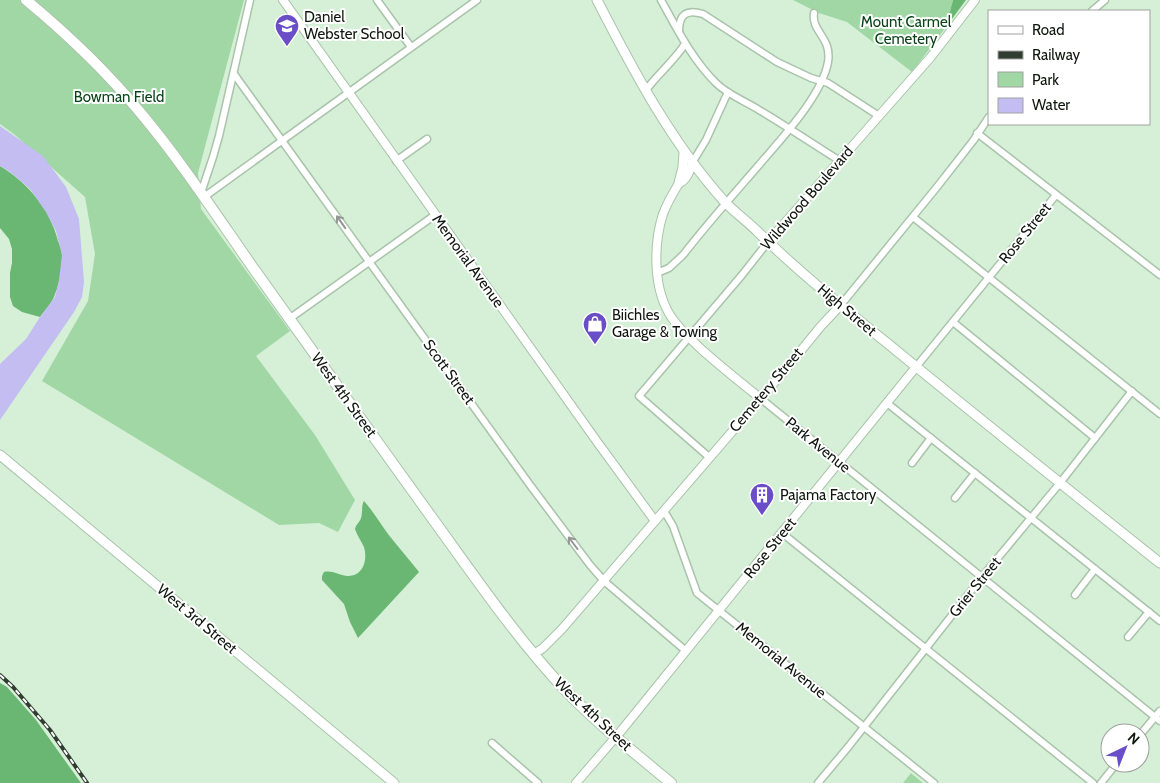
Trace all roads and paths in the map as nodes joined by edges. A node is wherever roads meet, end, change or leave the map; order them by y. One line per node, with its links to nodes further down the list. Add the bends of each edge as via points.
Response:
1 (26, 0): 32 (main road, West 4th Street, via 119,88 154,128)
2 (250, 0): 16 (street)
3 (283, 0): 19 (street, Memorial Avenue)
4 (377, 0): 15 (street)
5 (477, 0): 10 (street)
6 (597, 0): 18 (main road, High Street)
7 (661, 0): 13 (street)
8 (975, 0): 21 (street, Wildwood Boulevard)
9 (1105, 0): 11 (street)
10 (468, 2): 15 (street)
11 (1093, 10)
12 (814, 13): 17 (street, via 814,22 828,48 828,63)
13 (679, 31): 14 (street); 17 (street, via 682,16 696,12 703,14 778,62)
14 (686, 44): 18 (street); 20 (street, via 708,74)
15 (411, 47): 19 (street)
16 (234, 74): 26 (street, Scott Street); 32 (street)
17 (822, 81): 21 (street, via 837,87); 23 (street)
18 (646, 90): 27 (main road, High Street)
19 (349, 92): 26 (street); 28 (street, Memorial Avenue)
20 (728, 92): 23 (street); 30 (street, Park Avenue)
21 (879, 116): 29 (street, Wildwood Boulevard)
22 (988, 118): 24 (street, Cemetery Street)
23 (789, 129): 29 (street); 34 (street)
24 (977, 133): 33 (street); 36 (street, Cemetery Street)
25 (427, 138): 28 (street)
26 (282, 140): 32 (street); 38 (street, Scott Street, one-way to 26)
27 (684, 152): 30 (main road, High Street); 31 (main road)
28 (396, 160): 35 (street, Memorial Avenue)
29 (840, 161): 37 (street, Wildwood Boulevard)
30 (692, 162): 31 (street, Park Avenue, via 683,182); 34 (main road, High Street)
31 (678, 183): 39 (street, Park Avenue, via 663,214)
32 (202, 195): 43 (main road, West 4th Street)
33 (1056, 195): 40 (street); 41 (street, Rose Street)
34 (726, 203): 37 (main road, High Street); 39 (street, via 677,261)
35 (435, 215): 38 (street); 62 (street, Memorial Avenue)
36 (913, 217): 41 (street); 42 (street, Cemetery Street)
37 (768, 242): 42 (main road, High Street); 45 (street, Wildwood Boulevard)
38 (369, 262): 43 (street); 67 (street, Scott Street, one-way to 38)
39 (657, 273): 45 (street, Park Avenue, via 665,304 672,318)
40 (1160, 275)
41 (988, 278): 44 (street, Rose Street); 47 (street)
42 (840, 306): 46 (main road, High Street); 48 (street, Cemetery Street)
43 (290, 319): 75 (main road, West 4th Street, via 481,586)
44 (953, 322): 46 (street, Rose Street); 52 (street)
45 (689, 337): 48 (street, Park Avenue); 54 (street, Wildwood Boulevard, via 639,396)
46 (916, 367): 49 (street, Rose Street); 58 (main road, High Street)
47 (1132, 392): 50 (street); 52 (street, Grier Street)
48 (760, 398): 54 (street, Cemetery Street); 55 (street, Park Avenue)
49 (888, 402): 51 (street); 55 (street, Rose Street)
50 (1160, 414)
51 (931, 438): 56 (street); 57 (street)
52 (1095, 438): 58 (street, Grier Street)
53 (0, 454): 82 (main road, West 3rd Street)
54 (709, 457): 60 (street, Cemetery Street)
55 (839, 462): 63 (street, Rose Street); 66 (street, Park Avenue)
56 (912, 463)
57 (974, 472): 59 (street); 61 (street)
58 (1060, 483): 61 (street, Grier Street); 64 (main road, High Street)
59 (955, 498)
60 (664, 511): 62 (street, Cemetery Street); 69 (street, Memorial Avenue, via 673,526 697,594)
61 (1032, 518): 65 (street); 66 (street, Grier Street)
62 (655, 521): 67 (street, Cemetery Street)
63 (782, 533): 69 (street, Rose Street); 73 (street)
64 (1160, 563)
65 (1095, 569): 68 (street); 70 (street)
66 (982, 578): 73 (street, Grier Street); 77 (street, Park Avenue)
67 (604, 581): 74 (street, Scott Street); 75 (street, Cemetery Street, via 551,642)
68 (1077, 594)
69 (719, 610): 74 (street, Rose Street); 78 (street, Memorial Avenue)
70 (1149, 612): 71 (street); 72 (street)
71 (1160, 621)
72 (1128, 637)
73 (925, 648): 78 (street, Grier Street); 88 (street)
74 (686, 651): 79 (street, Rose Street)
75 (534, 654): 79 (main road, West 4th Street, via 578,703)
76 (1160, 710): 77 (street)
77 (1157, 719)
78 (863, 727): 86 (street, Grier Street); 87 (street, Memorial Avenue)
79 (616, 737): 84 (street, Rose Street); 85 (main road, West 4th Street)
80 (492, 742): 83 (street)
81 (1109, 773): 89 (street)
82 (394, 783)
83 (538, 783)
84 (576, 783)
85 (671, 783)
86 (818, 783)
87 (934, 783)
88 (1093, 783)
89 (1101, 783)

